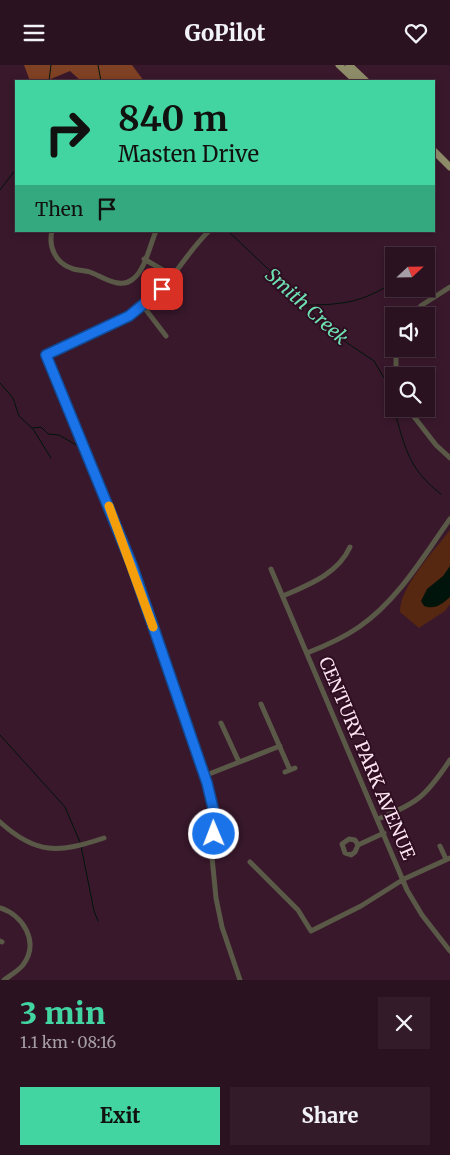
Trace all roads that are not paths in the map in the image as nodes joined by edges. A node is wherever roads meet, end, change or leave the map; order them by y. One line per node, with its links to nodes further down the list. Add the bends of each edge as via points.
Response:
1 (339, 65): 3 (main road)
2 (349, 65): 4 (main road)
3 (355, 80)
4 (365, 80)
5 (435, 152): 6 (main road)
6 (450, 167)
7 (52, 232): 10 (street, via 53,250 62,263 111,281 131,281)
8 (156, 232): 10 (street)
9 (208, 232): 11 (street)
10 (144, 259): 11 (street)
11 (172, 276): 13 (street)
12 (450, 287): 14 (street)
13 (143, 306): 15 (street); 29 (street, via 122,320 46,355 132,565)
14 (420, 307)
15 (166, 336)
16 (414, 417): 17 (street)
17 (450, 458)
18 (450, 519): 22 (street, via 382,609 348,634)
19 (350, 547): 21 (street, via 345,557 325,576)
20 (271, 569): 21 (street, CENTURY PARK AVENUE)
21 (283, 596): 22 (street, CENTURY PARK AVENUE)
22 (307, 653): 30 (street, CENTURY PARK AVENUE)
23 (261, 704): 25 (street)
24 (221, 723): 27 (street)
25 (280, 746): 27 (street); 28 (street)
26 (450, 760): 30 (street, via 422,797)
27 (239, 762): 29 (street)
28 (290, 770)
29 (204, 775): 43 (street, via 213,808 212,857 216,898)
30 (378, 819): 32 (street, CENTURY PARK AVENUE)
31 (0, 822): 33 (street, via 20,839 45,849 77,847)
32 (384, 833): 34 (street); 38 (street, CENTURY PARK AVENUE)
33 (104, 838)
34 (358, 845)
35 (440, 846): 36 (street)
36 (448, 858): 38 (street)
37 (250, 861): 38 (street, via 298,910 311,931 361,906)
38 (404, 879): 40 (street, CENTURY PARK AVENUE, via 412,899)
39 (0, 907): 42 (street, via 19,917 30,944 23,964)
40 (450, 951)
41 (0, 976): 42 (street)
42 (4, 980)
43 (240, 980)

